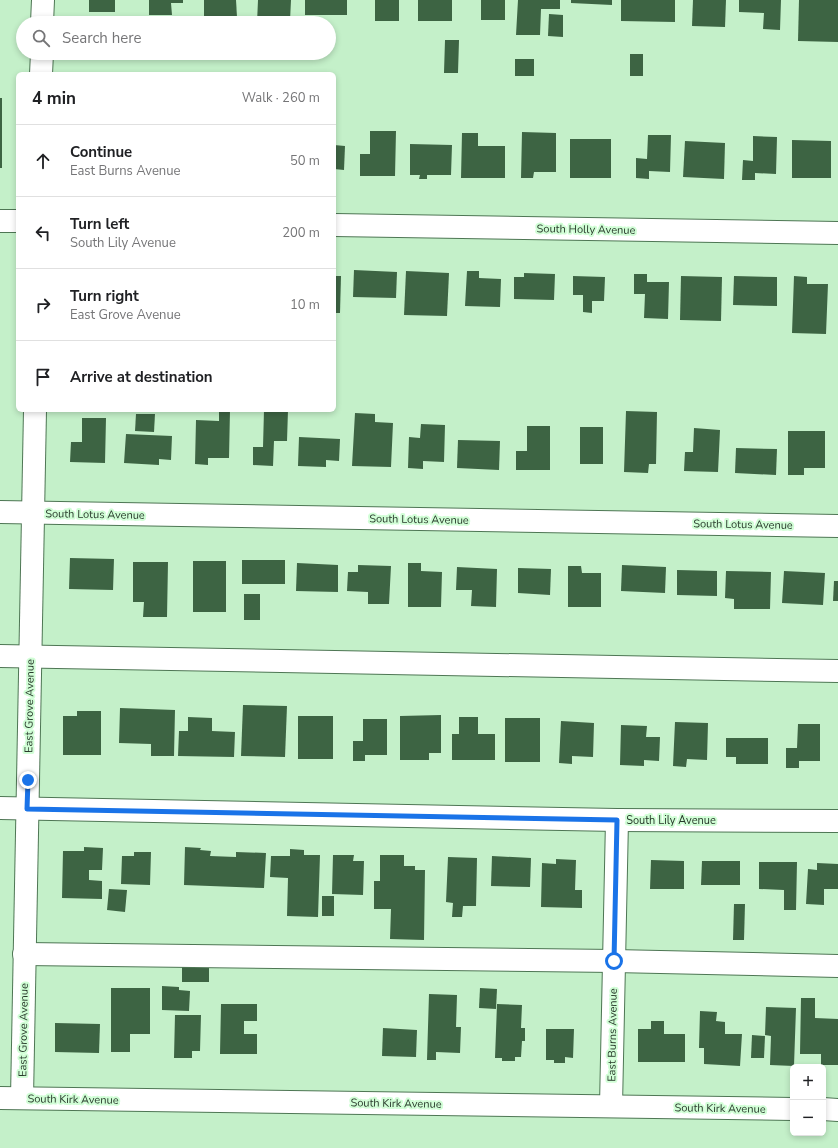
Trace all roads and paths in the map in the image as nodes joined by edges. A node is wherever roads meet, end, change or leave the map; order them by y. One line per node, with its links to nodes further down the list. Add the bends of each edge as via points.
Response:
1 (43, 0): 2 (street)
2 (42, 16)
3 (42, 60): 4 (street)
4 (41, 72)
5 (0, 220): 6 (street)
6 (16, 221)
7 (336, 225): 8 (street, South Holly Avenue)
8 (838, 233)
9 (35, 412): 11 (street, East Grove Avenue)
10 (0, 512): 11 (street, South Lotus Avenue)
11 (33, 513): 12 (street, South Lotus Avenue); 14 (street, East Grove Avenue)
12 (838, 526)
13 (0, 656): 14 (street)
14 (30, 657): 15 (street); 17 (street, East Grove Avenue)
15 (838, 671)
16 (0, 808): 17 (street, South Lily Avenue)
17 (27, 809): 18 (street, South Lily Avenue); 20 (street, East Grove Avenue)
18 (617, 820): 19 (street, South Lily Avenue); 21 (street, East Burns Avenue)
19 (838, 821)
20 (24, 954): 21 (street); 24 (street, East Grove Avenue)
21 (614, 961): 22 (street); 25 (street, East Burns Avenue)
22 (838, 966)
23 (0, 1098): 24 (street, South Kirk Avenue)
24 (22, 1098): 25 (street, South Kirk Avenue)
25 (611, 1106): 26 (street, South Kirk Avenue)
26 (790, 1109)
27 (826, 1109): 28 (street)
28 (838, 1110)

